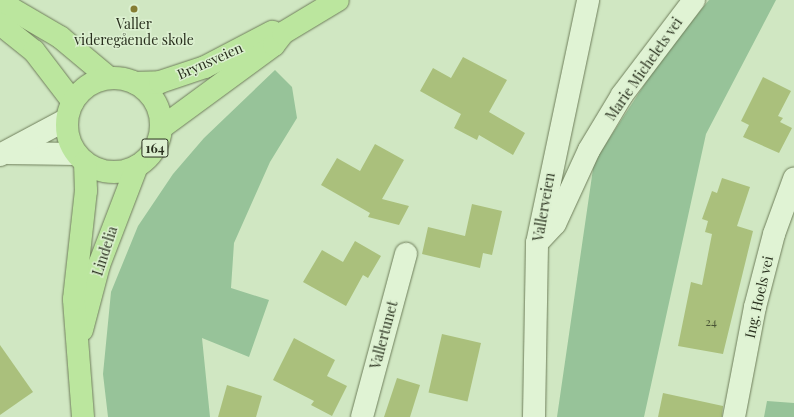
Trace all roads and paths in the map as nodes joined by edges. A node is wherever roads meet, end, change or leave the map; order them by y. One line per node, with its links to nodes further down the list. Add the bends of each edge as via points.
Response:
1 (338, 0): 6 (main road, Brynsveien / 164)
2 (588, 0): 15 (street, Vallerveien)
3 (694, 0): 15 (street, Marie Michelets vei, via 622,95 589,150 556,224)
4 (0, 7): 7 (main road, 164, via 12,9 60,37)
5 (0, 24): 9 (main road, via 34,51)
6 (283, 33): 8 (main road, Brynsveien / 164, via 271,32 233,54 179,76); 10 (main road, Brynsveien / 164, via 274,45)
7 (109, 78): 8 (main road, 164); 9 (main road, via 94,82)
8 (135, 83): 10 (main road, 164, via 154,102)
9 (70, 111): 11 (street); 12 (main road, via 68,137)
10 (161, 128): 13 (main road, 164, via 157,143)
11 (4, 154): 12 (street)
12 (81, 158): 13 (main road, 164, via 110,172); 17 (main road, Lindelia, via 86,191 74,299 74,325)
13 (137, 166): 17 (main road, Lindelia, via 99,265)
14 (794, 179): 21 (street, Ing. Hoels vei, via 774,234 755,308)
15 (537, 243): 20 (street, Vallerveien)
16 (406, 254): 19 (street, Vallertunet)
17 (79, 338): 18 (main road, Lindelia)
18 (83, 417)
19 (362, 417)
20 (534, 417)
21 (734, 417)

